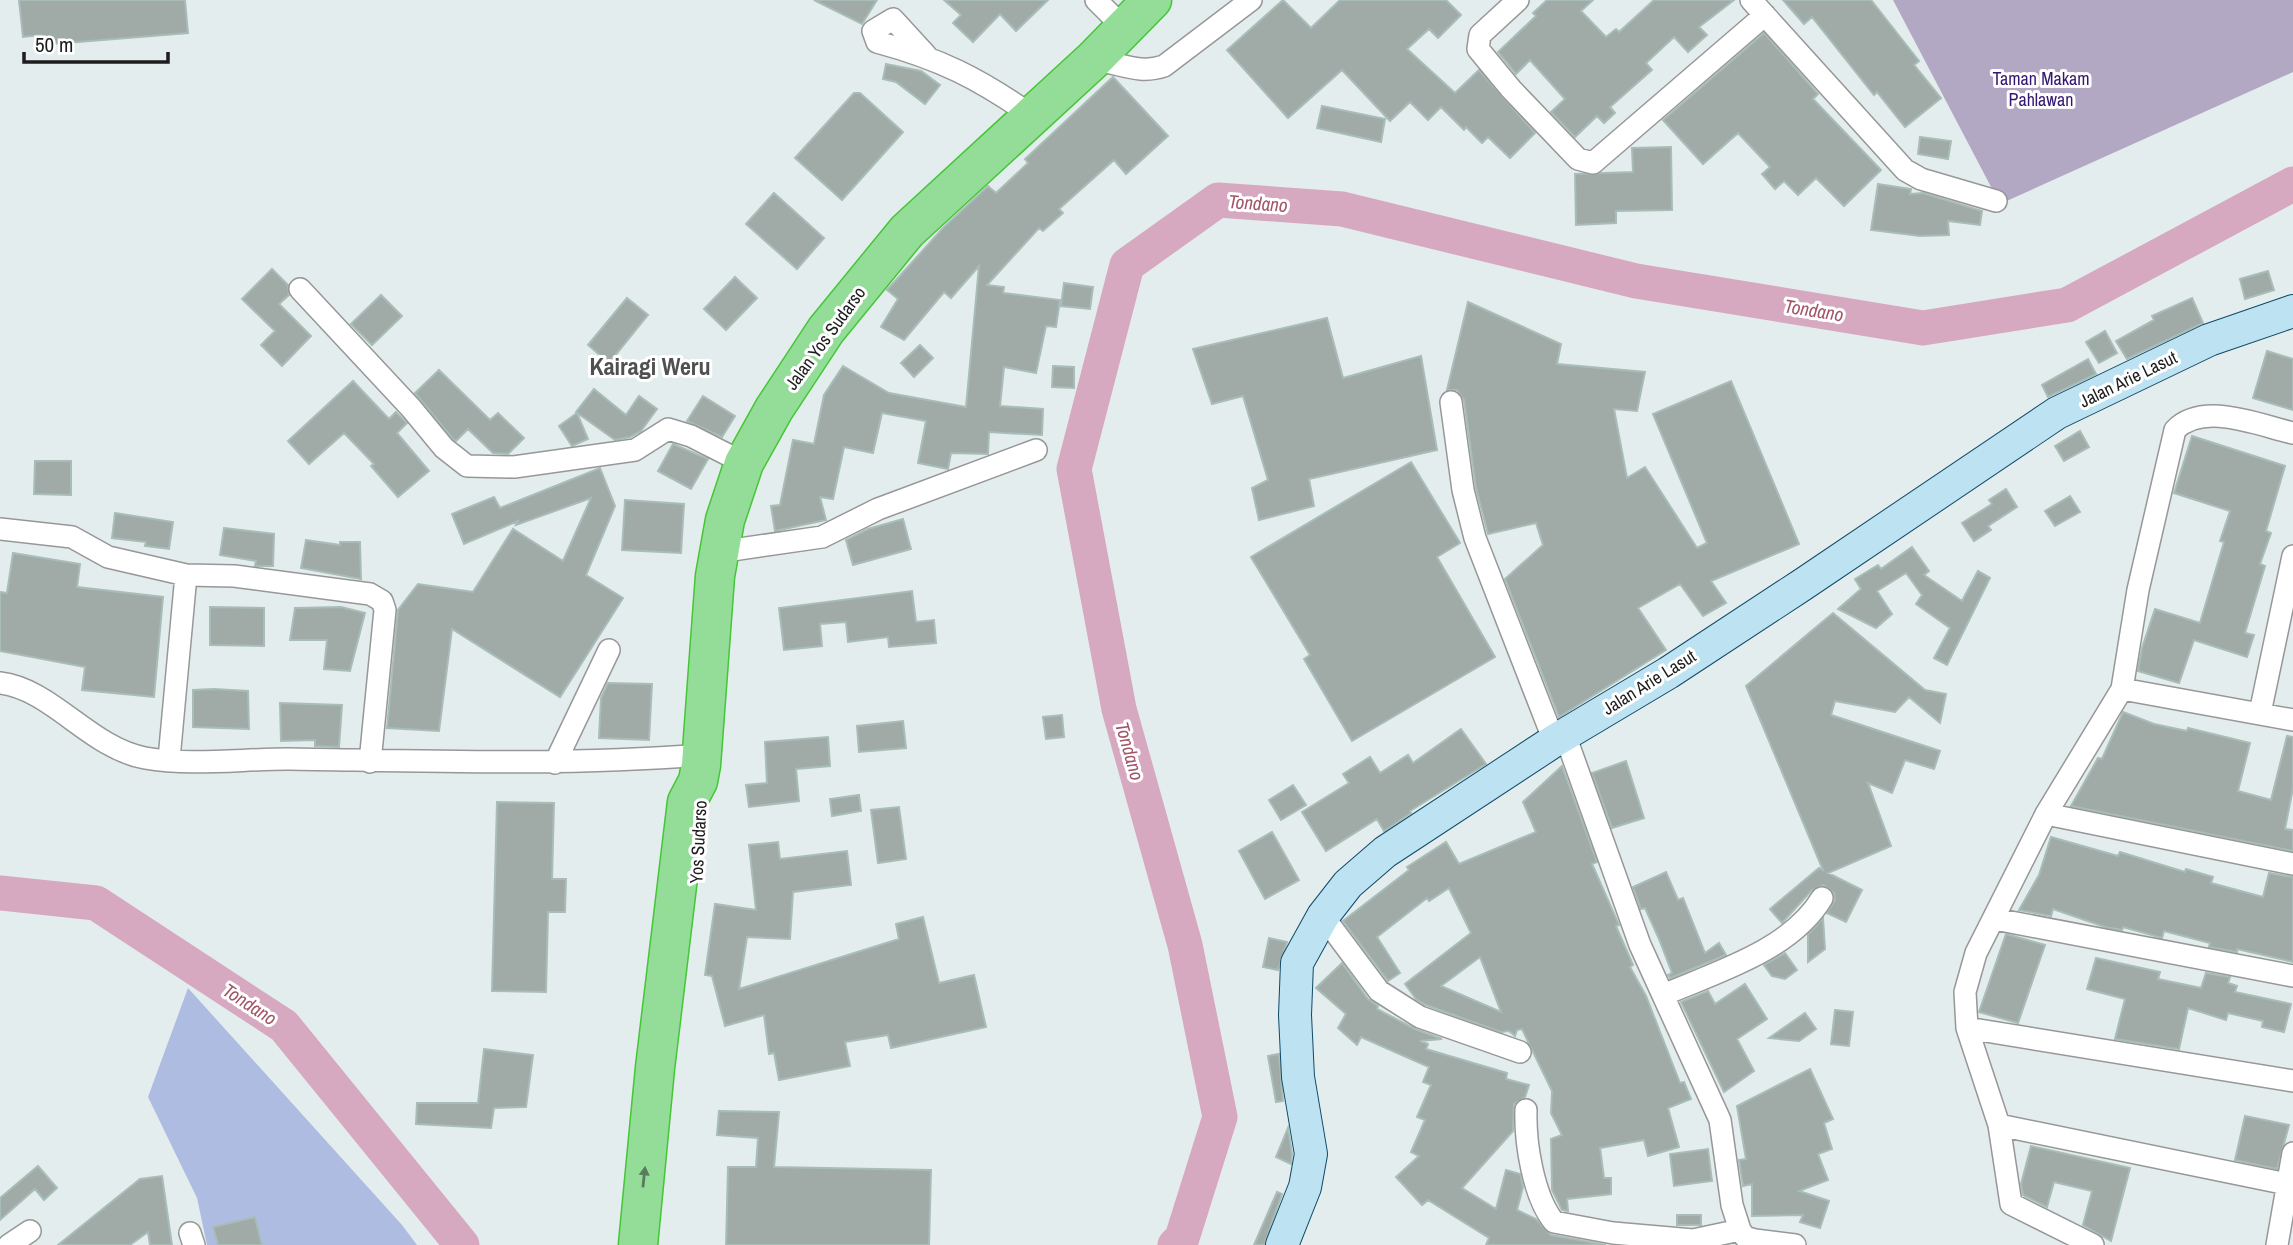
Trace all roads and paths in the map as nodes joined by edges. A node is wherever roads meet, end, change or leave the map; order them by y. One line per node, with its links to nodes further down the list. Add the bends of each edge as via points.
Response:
1 (1096, 0): 6 (street)
2 (1152, 0): 6 (highway, Jalan Yos Sudarso)
3 (1251, 0): 8 (street, via 1164,66 1134,70)
4 (1518, 0): 5 (street, via 1480,35 1478,49 1578,159 1593,163)
5 (1758, 7): 10 (street, via 1905,170)
6 (1124, 28): 8 (highway, Jalan Yos Sudarso)
7 (926, 55): 9 (street, via 964,71)
8 (1093, 60): 9 (highway, Jalan Yos Sudarso)
9 (1031, 115): 16 (highway, Jalan Yos Sudarso, via 899,241 826,330)
10 (1996, 201)
11 (300, 289): 16 (street, via 444,448 467,466 514,467 635,450 668,429)
12 (2293, 311): 27 (main road, Jalan Arie Lasut, via 2208,340 2057,413 1834,565)
13 (1451, 402): 27 (street, via 1462,490 1475,538)
14 (2293, 433): 24 (street, via 2213,415 2185,419 2175,430 2138,590)
15 (1036, 450): 18 (street, via 878,509 822,537)
16 (744, 463): 18 (highway, Jalan Yos Sudarso)
17 (0, 529): 20 (street, via 72,537 108,557)
18 (719, 552): 31 (highway, Jalan Yos Sudarso)
19 (2293, 556): 21 (street)
20 (186, 575): 28 (street); 29 (street, via 234,576 370,594 382,601 385,610)
21 (2290, 580): 25 (street)
22 (610, 650): 30 (street)
23 (0, 683): 28 (street, via 33,695 116,748 145,758)
24 (2122, 689): 25 (street); 32 (street)
25 (2260, 713): 26 (street)
26 (2293, 720)
27 (1560, 738): 35 (main road, Jalan Arie Lasut, via 1385,852 1348,884); 38 (street)
28 (169, 759): 29 (street)
29 (370, 762): 30 (street)
30 (555, 763): 31 (street)
31 (700, 768): 50 (highway, Yos Sudarso, one-way to 31, via 687,802); 51 (highway, Yos Sudarso, via 702,839 681,1020)
32 (2046, 814): 33 (street); 36 (street)
33 (2293, 864)
34 (1822, 898): 38 (street, via 1810,919 1771,946)
35 (1323, 916): 40 (street, via 1379,990 1420,1017); 52 (main road, Jalan Arie Lasut, via 1297,963 1298,1077 1311,1154 1305,1187)
36 (1995, 919): 37 (street); 39 (street, via 1976,953 1965,992)
37 (2293, 976)
38 (1663, 995): 47 (street, via 1720,1119)
39 (1967, 1028): 41 (street); 43 (street)
40 (1520, 1052)
41 (2293, 1081)
42 (1526, 1110): 47 (street, via 1525,1136 1546,1213 1554,1223 1693,1240)
43 (1999, 1125): 45 (street); 54 (street, via 2011,1204)
44 (2293, 1153): 45 (street)
45 (2287, 1184): 46 (street)
46 (2287, 1220): 55 (street)
47 (1740, 1230): 53 (street, via 1755,1240)
48 (30, 1231): 49 (street)
49 (9, 1245)
50 (638, 1245)
51 (664, 1245)
52 (1282, 1245)
53 (1795, 1245)
54 (2093, 1245)
55 (2277, 1245)

